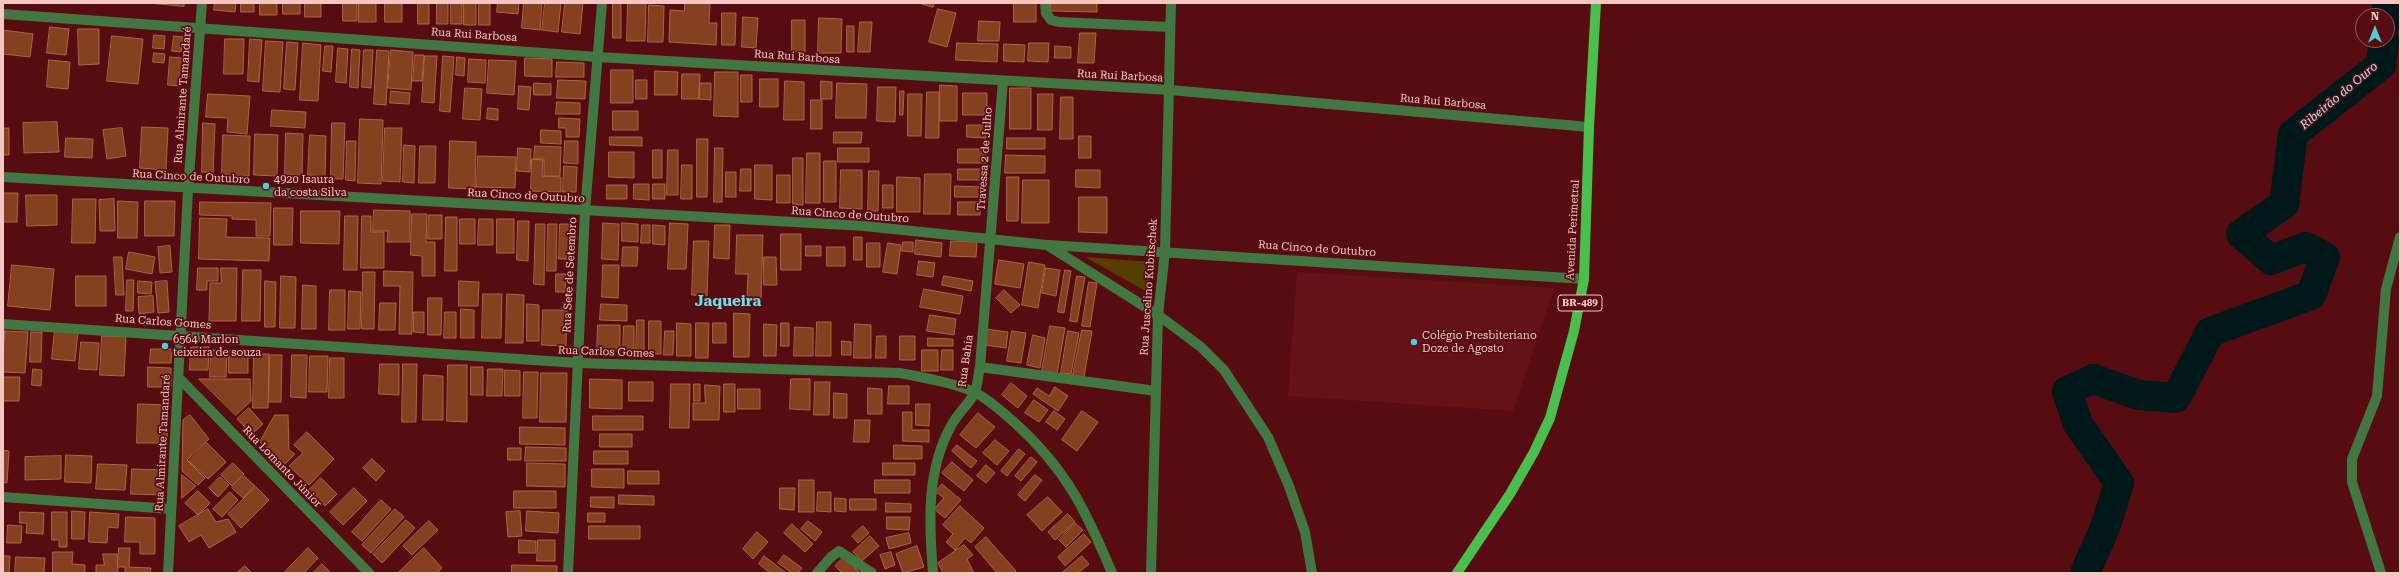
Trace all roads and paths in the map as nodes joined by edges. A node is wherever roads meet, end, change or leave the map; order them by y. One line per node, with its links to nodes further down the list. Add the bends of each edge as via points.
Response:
1 (202, 3): 8 (street, Rua Almirante Tamandaré)
2 (602, 3): 9 (street, Rua Sete de Setembro)
3 (1045, 3): 7 (street, via 1046,13 1051,20 1059,22)
4 (1171, 3): 7 (street, Rua Juscelino Kubitschek)
5 (1596, 3): 12 (main road, Avenida Perimetral / BR-489)
6 (3, 14): 8 (street, Rua Rui Barbosa)
7 (1170, 27): 11 (street, Rua Juscelino Kubitschek)
8 (200, 28): 9 (street, Rua Rui Barbosa); 14 (street, Rua Almirante Tamandaré)
9 (598, 56): 10 (street, Rua Rui Barbosa); 15 (street, Rua Sete de Setembro)
10 (1003, 81): 11 (street, Rua Rui Barbosa); 17 (street, Travessa 2 de Julho)
11 (1170, 90): 12 (street, Rua Rui Barbosa); 19 (street, Rua Juscelino Kubitschek)
12 (1589, 127): 20 (main road, Avenida Perimetral / BR-489)
13 (3, 177): 14 (street, Rua Cinco de Outubro)
14 (188, 190): 15 (street, Rua Cinco de Outubro); 23 (street, Rua Almirante Tamandaré)
15 (585, 211): 17 (street, Rua Cinco de Outubro, via 864,226); 24 (street, Rua Sete de Setembro)
16 (2400, 237): 41 (street, via 2386,289 2377,396 2352,459 2352,482)
17 (991, 238): 18 (street, Rua Cinco de Outubro); 25 (street, Rua Bahia)
18 (1047, 245): 19 (street, Rua Cinco de Outubro); 21 (street, Rua Cinco de Outubro)
19 (1165, 251): 20 (street, Rua Cinco de Outubro); 21 (street, Rua Juscelino Kubitschek)
20 (1584, 279): 40 (main road, Avenida Perimetral / BR-489, via 1574,331 1550,418 1510,494)
21 (1158, 316): 27 (street, Rua Juscelino Kubitschek); 39 (street, Rua Cinco de Outubro, via 1201,347 1224,370 1268,437 1305,532)
22 (3, 324): 23 (street, Rua Carlos Gomes)
23 (181, 335): 24 (street, Rua Carlos Gomes); 26 (street, Rua Almirante Tamandaré)
24 (578, 363): 28 (street, Rua Carlos Gomes, via 900,373 939,381); 33 (street, Rua Sete de Setembro)
25 (980, 366): 27 (street); 28 (street, Rua Bahia)
26 (179, 378): 30 (street, Rua Almirante Tamandaré); 32 (street, Rua Lomanto Júnior)
27 (1156, 391): 38 (street, Rua Juscelino Kubitschek)
28 (975, 393): 36 (street, Rua Bahia, via 951,426 937,459 932,492); 37 (street, Rua Carlos Gomes, via 1003,412 1024,431 1061,472 1088,517)
29 (3, 497): 30 (street)
30 (171, 509): 31 (street, Rua Almirante Tamandaré)
31 (168, 573)
32 (369, 573)
33 (568, 573)
34 (817, 573): 35 (street, via 830,557 839,551)
35 (872, 573)
36 (933, 573)
37 (1112, 573)
38 (1150, 573)
39 (1312, 573)
40 (1457, 573)
41 (2381, 573)

